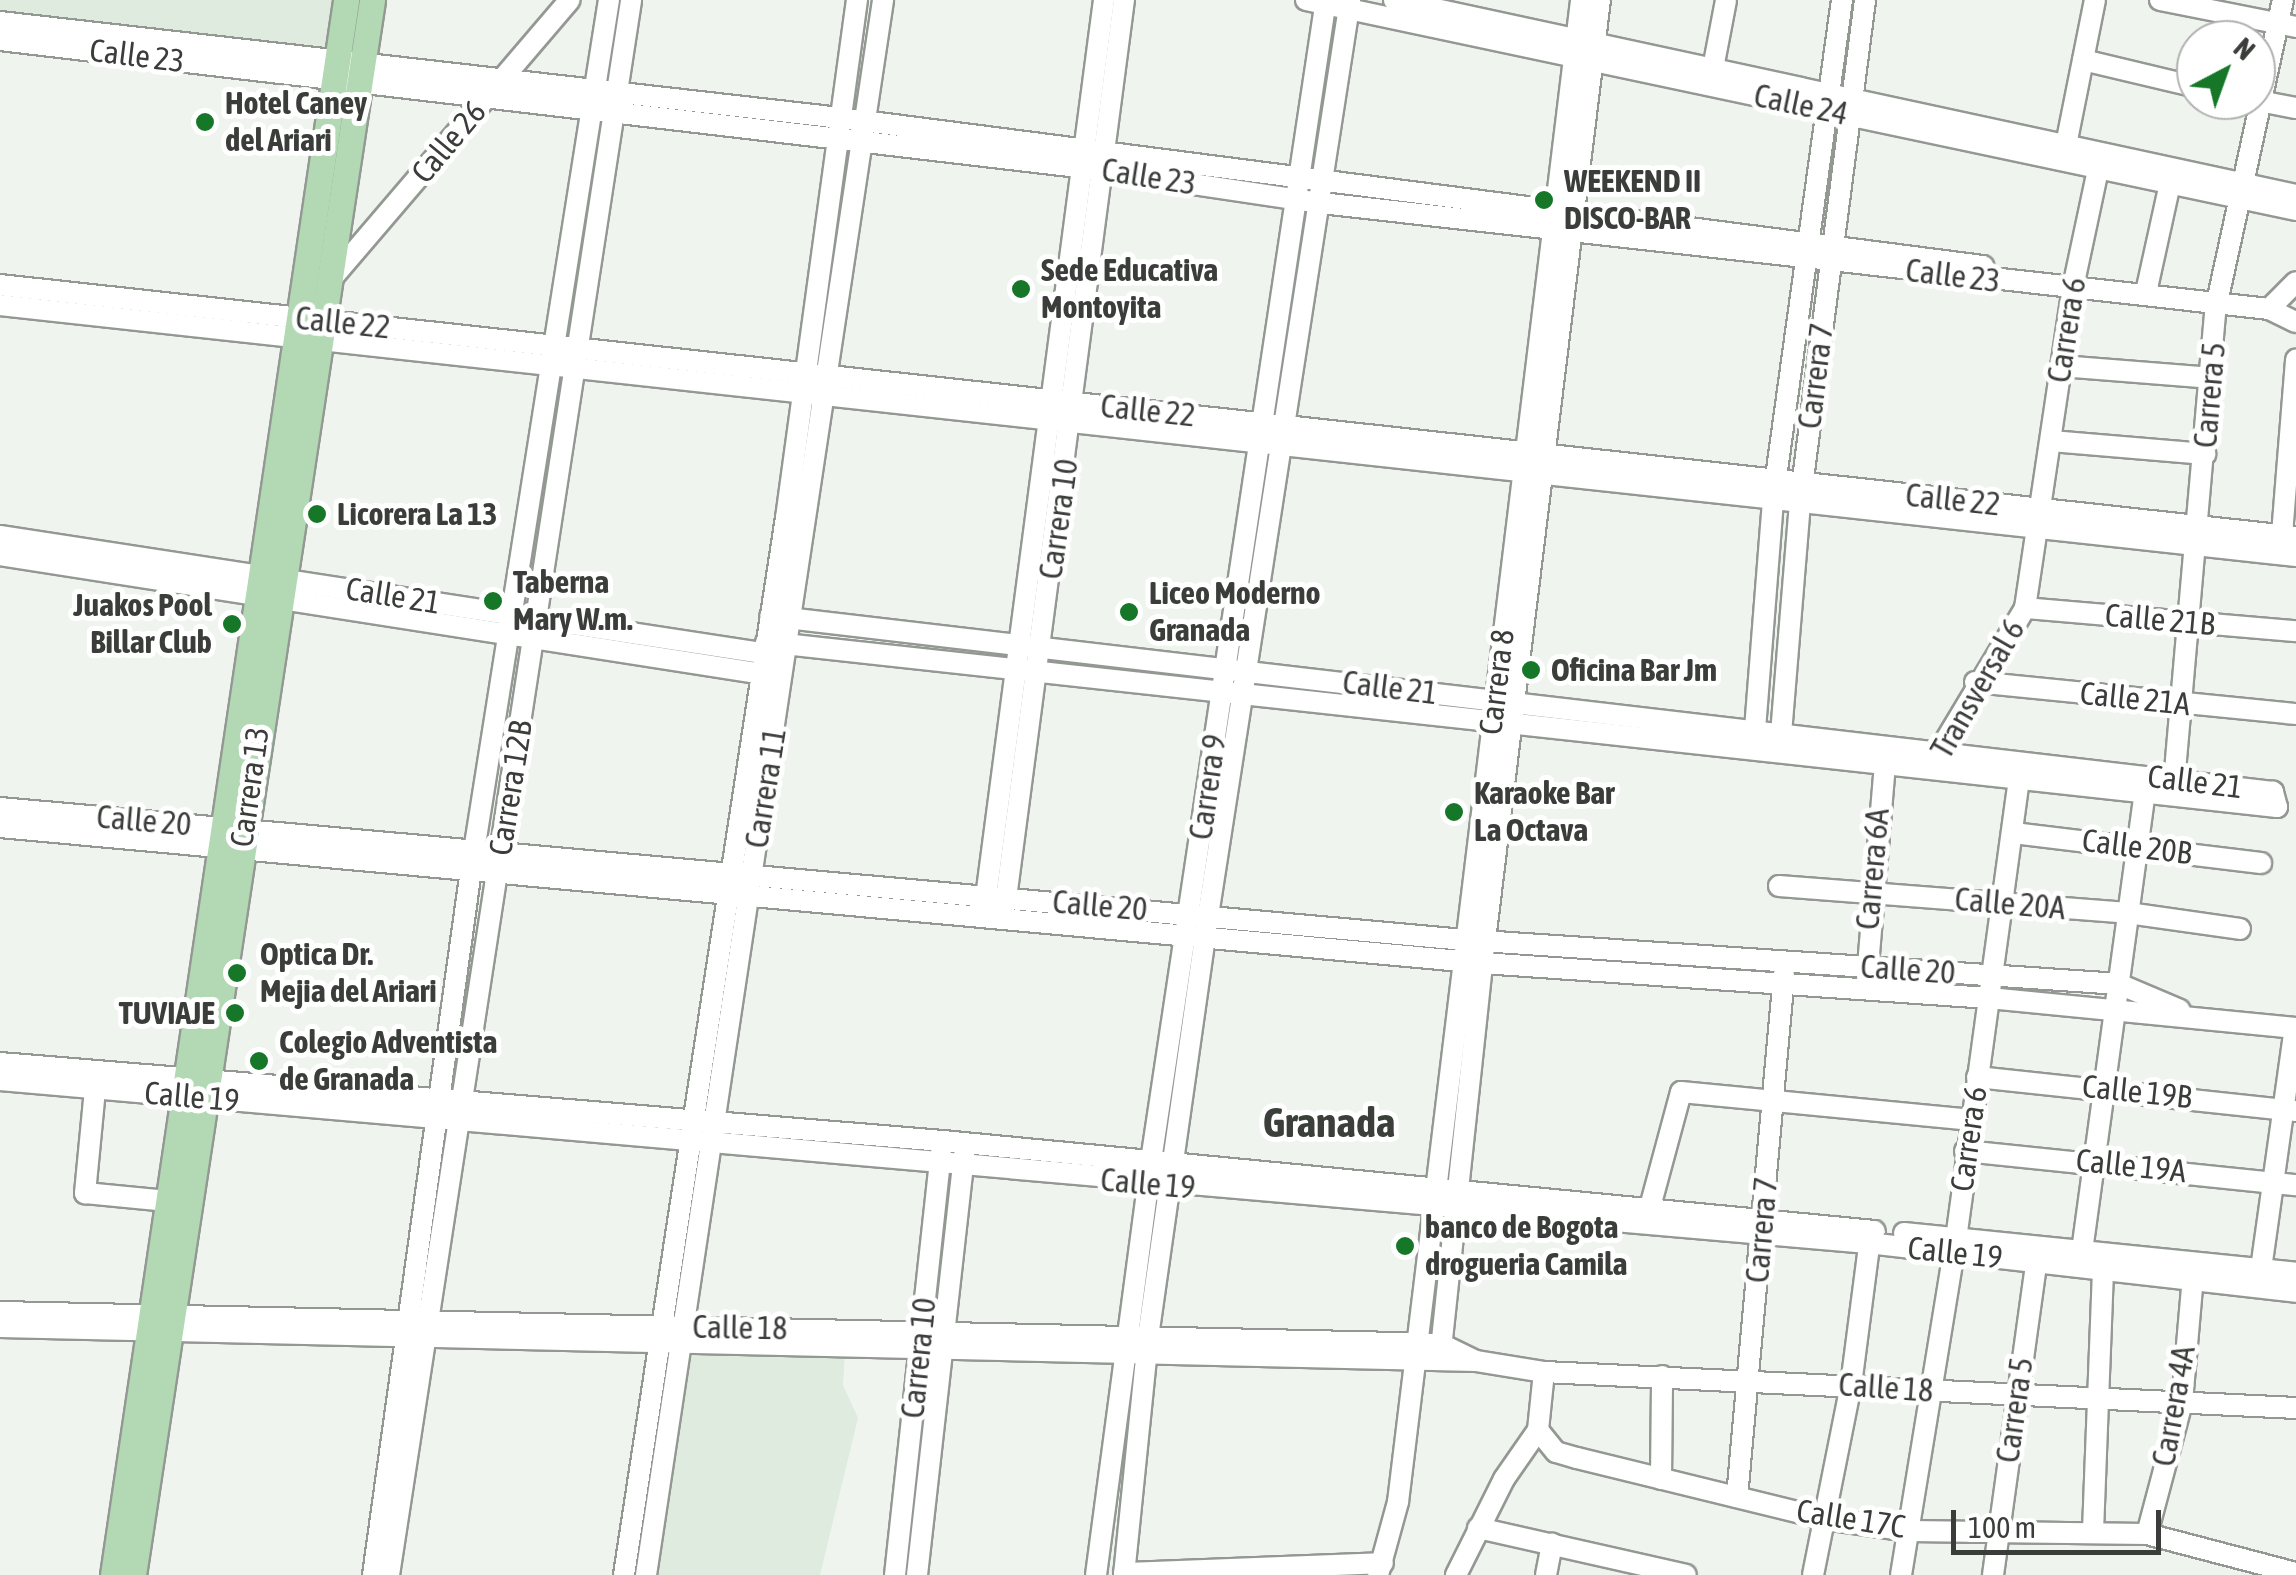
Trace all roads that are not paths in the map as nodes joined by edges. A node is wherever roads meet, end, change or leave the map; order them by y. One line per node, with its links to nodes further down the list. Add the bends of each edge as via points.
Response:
1 (346, 0): 28 (main road, Carrera 13)
2 (372, 0): 28 (main road, Carrera 13)
3 (570, 0): 30 (street, Calle 26)
4 (608, 0): 33 (street, Carrera 12B)
5 (631, 0): 34 (street, Carrera 12B)
6 (857, 0): 38 (street, Carrera 11)
7 (882, 0): 39 (street, Carrera 11)
8 (1104, 0): 42 (street, Carrera 10)
9 (1124, 0): 42 (street, Carrera 10)
10 (1394, 0): 25 (street, Calle 24)
11 (1581, 0): 25 (street, Carrera 8)
12 (1600, 0): 25 (street, Carrera 8)
13 (1726, 0): 29 (street)
14 (1842, 0): 35 (street, Carrera 7)
15 (1865, 0): 36 (street, Carrera 7)
16 (2095, 0): 27 (street)
17 (2160, 0): 22 (street)
18 (2283, 0): 22 (street, Carrera 5)
19 (1320, 1): 20 (street, Calle 24); 44 (street, Carrera 9)
20 (1350, 4): 25 (street, Calle 24); 46 (street, Carrera 9)
21 (0, 22): 24 (street, Calle 23)
22 (2287, 25): 26 (street, Carrera 5)
23 (0, 40): 24 (street, Calle 23)
24 (146, 48): 28 (street, Calle 23)
25 (1583, 50): 29 (street, Calle 24); 51 (street, Carrera 8)
26 (2276, 54)
27 (2082, 60): 31 (street); 40 (street)
28 (348, 71): 30 (street, Calle 23); 32 (street, Calle 23); 55 (main road, Carrera 13); 64 (main road, Carrera 13)
29 (1711, 77): 35 (street, Calle 24)
30 (502, 78): 32 (street, Calle 26); 33 (street, Calle 23)
31 (2176, 82)
32 (488, 97): 33 (street, Calle 23); 55 (street, Calle 26)
33 (591, 99): 34 (street, Calle 23); 49 (street, Carrera 12B)
34 (616, 102): 38 (street, Calle 23); 50 (street, Carrera 12B)
35 (1827, 102): 36 (street, Calle 24); 52 (street, Carrera 7)
36 (1851, 107): 40 (street, Calle 24); 53 (street, Carrera 7)
37 (2255, 120): 45 (street, Carrera 5)
38 (839, 128): 39 (street, Calle 23); 70 (street, Carrera 11)
39 (864, 133): 42 (street, Calle 23); 71 (street, Carrera 11)
40 (2064, 153): 41 (street, Calle 24)
41 (2100, 160): 43 (street, Calle 24); 57 (street, Carrera 6)
42 (1096, 161): 44 (street, Calle 23); 72 (street, Carrera 10)
43 (2171, 176): 45 (street, Calle 24); 58 (street)
44 (1295, 190): 46 (street, Calle 23); 73 (street, Carrera 9)
45 (2242, 191): 47 (street, Calle 24); 48 (street, Calle 24); 59 (street, Carrera 5)
46 (1323, 194): 51 (street, Calle 23); 74 (street, Carrera 9)
47 (2296, 194)
48 (2296, 210)
49 (572, 213): 50 (street); 65 (street, Carrera 12B)
50 (599, 218): 66 (street, Carrera 12B)
51 (1567, 222): 52 (street, Calle 23); 77 (street, Carrera 8); 78 (street, Carrera 8)
52 (1807, 248): 53 (street, Calle 23); 79 (street, Carrera 7)
53 (1830, 252): 57 (street, Calle 23); 80 (street, Carrera 7)
54 (2296, 282): 61 (street)
55 (328, 284): 64 (main road, Carrera 13)
56 (0, 285): 62 (street, Calle 22)
57 (2073, 286): 58 (street, Calle 23); 59 (street, Calle 23); 68 (street, Carrera 6)
58 (2147, 288): 59 (street, Calle 23)
59 (2218, 302): 61 (street, Calle 23); 69 (street, Carrera 5)
60 (0, 304): 62 (street, Calle 22)
61 (2281, 305): 63 (street, Calle 23)
62 (185, 315): 64 (street, Calle 22)
63 (2296, 322)
64 (309, 329): 65 (street, Calle 22); 86 (main road, Carrera 13)
65 (552, 355): 66 (street, Calle 22); 90 (street, Carrera 12B)
66 (577, 358): 70 (street, Calle 22); 92 (street, Carrera 12B)
67 (2296, 360): 84 (street)
68 (2061, 366): 69 (street); 75 (street, Carrera 6)
69 (2212, 378): 76 (street, Carrera 5)
70 (803, 383): 71 (street, Calle 22); 88 (street, Carrera 11)
71 (827, 386): 72 (street, Calle 22); 89 (street, Carrera 11)
72 (1061, 411): 73 (street, Calle 22); 94 (street, Carrera 10)
73 (1259, 433): 74 (street, Calle 22); 98 (street, Carrera 9)
74 (1284, 436): 77 (street, Calle 22); 98 (street, Carrera 9)
75 (2051, 441): 76 (street); 81 (street, Carrera 6)
76 (2205, 454): 83 (street, Carrera 5)
77 (1523, 462): 78 (street, Calle 22); 104 (street, Carrera 8)
78 (1545, 464): 79 (street, Calle 22); 104 (street, Carrera 8)
79 (1774, 490): 80 (street, Calle 22); 108 (street, Carrera 7)
80 (1802, 492): 81 (street, Calle 22); 109 (street, Carrera 7)
81 (2041, 519): 83 (street, Calle 22); 87 (street, Carrera 6)
82 (0, 536): 86 (street, Calle 21)
83 (2200, 536): 84 (street, Calle 22); 91 (street, Carrera 5)
84 (2289, 546)
85 (0, 555): 86 (street, Calle 21)
86 (269, 587): 90 (street, Calle 21); 118 (main road, Carrera 13)
87 (2025, 608): 91 (street, Calle 21B); 100 (street, Transversal 6)
88 (770, 616): 89 (street, Calle 21); 95 (street, Carrera 11)
89 (793, 618): 94 (street, Calle 21); 96 (street, Carrera 11)
90 (510, 624): 92 (street, Calle 21); 120 (street, Carrera 12B)
91 (2193, 624): 93 (street, Calle 21B); 103 (street, Carrera 5)
92 (537, 629): 95 (street, Calle 21); 121 (street, Carrera 12B)
93 (2296, 632)
94 (1031, 646): 97 (street, Carrera 10); 98 (street, Calle 21); 99 (street, Carrera 10)
95 (763, 656): 96 (street, Calle 21); 96 (street, Calle 21); 106 (street, Carrera 11)
96 (786, 659): 97 (street, Calle 21); 107 (street, Carrera 11)
97 (1017, 669): 99 (street, Calle 21); 130 (street, Carrera 10)
98 (1235, 670): 101 (street, Carrera 9); 102 (street, Carrera 9); 104 (street, Calle 21)
99 (1039, 672): 101 (street, Calle 21); 130 (street, Carrera 10)
100 (1975, 682): 103 (street, Calle 21A); 111 (street, Transversal 6)
101 (1222, 692): 102 (street, Calle 21); 132 (street, Carrera 9)
102 (1244, 694): 104 (street, Calle 21); 132 (street, Carrera 9)
103 (2185, 704): 105 (street, Calle 21A); 114 (street, Carrera 5)
104 (1503, 712): 108 (street, Calle 21); 134 (street, Carrera 8)
105 (2296, 714)
106 (752, 719): 107 (street); 123 (street, Carrera 11)
107 (776, 722): 124 (street, Carrera 11)
108 (1754, 740): 109 (street, Calle 21)
109 (1780, 744): 110 (street, Calle 21)
110 (1885, 755): 111 (street, Calle 21); 126 (street, Carrera 6A)
111 (1932, 761): 112 (street, Calle 21)
112 (2020, 771): 113 (street, Calle 21); 117 (street, Carrera 6)
113 (2146, 785): 114 (street, Calle 21); 119 (street)
114 (2173, 788)
115 (0, 808): 118 (street, Calle 20)
116 (0, 827): 118 (street, Calle 20)
117 (2013, 833): 119 (street, Calle 20B); 129 (street, Carrera 6)
118 (232, 838): 120 (street, Calle 20); 151 (main road, Carrera 13)
119 (2138, 846): 122 (street, Calle 20B); 131 (street)
120 (473, 860): 121 (street, Calle 20); 153 (street, Carrera 12B)
121 (498, 862): 123 (street, Calle 20); 127 (street, Calle 20); 153 (street, Carrera 12B)
122 (2261, 863)
123 (728, 871): 124 (street, Calle 20); 127 (street, Carrera 11)
124 (753, 874): 128 (street, Carrera 11); 130 (street, Calle 20)
125 (1779, 886): 126 (street, Calle 20A)
126 (1871, 892): 129 (street, Calle 20A); 136 (street, Carrera 6A)
127 (726, 894): 128 (street, Calle 20); 156 (street, Carrera 11)
128 (750, 896): 130 (street, Calle 20); 157 (street, Carrera 11)
129 (2000, 904): 131 (street, Calle 20A); 137 (street, Carrera 6)
130 (995, 906): 132 (street, Calle 20)
131 (2128, 913): 133 (street, Calle 20A); 138 (street)
132 (1197, 924): 134 (street, Calle 20); 161 (street, Carrera 9)
133 (2240, 929)
134 (1474, 951): 135 (street, Calle 20); 139 (street, Calle 20); 168 (street, Carrera 8)
135 (1785, 962): 136 (street, Calle 20); 139 (street, Carrera 7)
136 (1864, 966): 137 (street, Calle 20); 140 (street, Carrera 6A)
137 (1991, 976): 138 (street, Calle 20); 141 (street, Carrera 6)
138 (2118, 984): 142 (street); 143 (street, Calle 20)
139 (1783, 985): 140 (street, Calle 20); 152 (street, Carrera 7)
140 (1870, 991): 141 (street, Calle 20)
141 (1990, 998): 142 (street, Calle 20); 147 (street, Carrera 6)
142 (2115, 1011): 143 (street, Calle 20); 150 (street)
143 (2195, 1016): 144 (street, Calle 20)
144 (2296, 1028): 154 (street)
145 (0, 1064): 146 (street, Calle 19)
146 (24, 1074): 148 (street, Calle 19); 149 (street, Calle 19)
147 (1978, 1077): 150 (street, Calle 19B); 155 (street, Carrera 6)
148 (0, 1080)
149 (96, 1080): 151 (street, Calle 19); 169 (street, via 85,1193)
150 (2104, 1087): 154 (street, Calle 19B); 162 (street)
151 (195, 1089): 153 (street, Calle 19); 169 (main road, Carrera 13); 184 (main road, Carrera 13)
152 (1774, 1100): 155 (street); 170 (street, via 1681,1092); 171 (street, Carrera 7)
153 (450, 1110): 156 (street, Calle 19); 186 (street, Carrera 12B)
154 (2290, 1110): 165 (street)
155 (1970, 1120): 160 (street, Carrera 6)
156 (688, 1131): 157 (street, Calle 19); 187 (street, Carrera 11)
157 (714, 1133): 158 (street, Calle 19); 163 (street, Calle 19); 188 (street, Carrera 11)
158 (943, 1141): 159 (street, Calle 19); 163 (street, Carrera 10)
159 (966, 1144): 161 (street, Calle 19); 164 (street, Carrera 10)
160 (1964, 1152): 162 (street, Calle 19A); 175 (street, Carrera 6)
161 (1162, 1162): 166 (street, Carrera 9); 168 (street, Calle 19)
162 (2094, 1162): 165 (street, Calle 19A); 176 (street)
163 (940, 1164): 164 (street, Calle 19); 173 (street, Carrera 10)
164 (963, 1167): 166 (street, Calle 19); 174 (street, Carrera 10)
165 (2273, 1182): 167 (street, Calle 19A); 179 (street)
166 (1159, 1185): 168 (street, Calle 19); 189 (street, Carrera 9); 192 (street, Carrera 9)
167 (2296, 1185)
168 (1445, 1199): 170 (street, Calle 19); 193 (street, Carrera 8); 194 (street, Carrera 8)
169 (168, 1201): 184 (main road, Carrera 13)
170 (1643, 1213): 171 (street, Calle 19)
171 (1763, 1228): 172 (street, Calle 19); 198 (street, Carrera 7)
172 (1870, 1237): 175 (street, Calle 19); 199 (street)
173 (932, 1242): 174 (street); 190 (street, Carrera 10)
174 (954, 1246): 191 (street, Carrera 10)
175 (1955, 1246): 177 (street, Calle 19); 200 (street, Carrera 6)
176 (2082, 1252): 177 (street, Calle 19); 179 (street, Calle 19)
177 (2037, 1254): 178 (street, Calle 19); 201 (street, Carrera 5)
178 (2103, 1269): 181 (street, Calle 19); 202 (street)
179 (2261, 1269): 180 (street, Calle 19)
180 (2296, 1273)
181 (2193, 1277): 182 (street, Calle 19); 203 (street, Carrera 4A)
182 (2296, 1292)
183 (0, 1312): 184 (street, Calle 18)
184 (160, 1323): 185 (street, Calle 18); 186 (street, Calle 18); 219 (main road, Carrera 13); 220 (main road, Carrera 13)
185 (0, 1327)
186 (417, 1330): 187 (street, Calle 18); 221 (street, Carrera 12B); 222 (street, Carrera 12B)
187 (658, 1336): 188 (street, Calle 18); 214 (street, Carrera 11)
188 (682, 1336): 190 (street, Calle 18); 214 (street, Carrera 11)
189 (1126, 1336): 191 (street, Calle 18); 192 (street, Calle 18); 195 (street, Carrera 9)
190 (921, 1342): 191 (street, Calle 18); 225 (street, Carrera 10)
191 (943, 1342): 195 (street, Calle 18); 226 (street, Carrera 10)
192 (1147, 1348): 193 (street, Calle 18); 195 (street, Calle 18); 218 (street, Carrera 9)
193 (1415, 1354): 194 (street, Calle 18); 216 (street, Carrera 8, via 1398,1502)
194 (1440, 1355): 196 (street, Calle 18)
195 (1124, 1358): 227 (street, Carrera 9)
196 (1544, 1372): 197 (street, Calle 18); 205 (street)
197 (1662, 1376): 198 (street, Calle 18); 206 (street)
198 (1748, 1380): 199 (street, Calle 18); 207 (street, Carrera 7)
199 (1851, 1385): 200 (street, Calle 18); 208 (street)
200 (1933, 1390): 201 (street, Calle 18); 211 (street, Carrera 6)
201 (2016, 1396): 202 (street, Calle 18); 210 (street, Carrera 5)
202 (2096, 1401): 203 (street, Calle 18); 212 (street)
203 (2182, 1402): 204 (street, Calle 18); 213 (street, Carrera 4A)
204 (2296, 1408)
205 (1538, 1430): 206 (street, Calle 17C, via 1556,1452); 209 (street)
206 (1661, 1479): 207 (street, Calle 17C)
207 (1737, 1497): 208 (street, Calle 17C)
208 (1825, 1518): 211 (street, Calle 17C); 231 (street)
209 (1478, 1528): 215 (street); 228 (street)
210 (2000, 1529): 211 (street, Calle 17C); 212 (street, Calle 17C); 233 (street, Carrera 5)
211 (1909, 1531): 232 (street, Carrera 6)
212 (2093, 1531): 213 (street, Calle 17C)
213 (2147, 1534): 217 (street, Calle 17C)
214 (641, 1541): 223 (street, Carrera 11); 224 (street, Carrera 11)
215 (1552, 1544): 229 (street); 230 (street)
216 (1381, 1569): 218 (street)
217 (2296, 1573)
218 (1124, 1574)
219 (113, 1575)
220 (133, 1575)
221 (373, 1575)
222 (388, 1575)
223 (624, 1575)
224 (646, 1575)
225 (895, 1575)
226 (917, 1575)
227 (1096, 1575)
228 (1456, 1575)
229 (1546, 1575)
230 (1686, 1575)
231 (1813, 1575)
232 (1901, 1575)
233 (1993, 1575)

